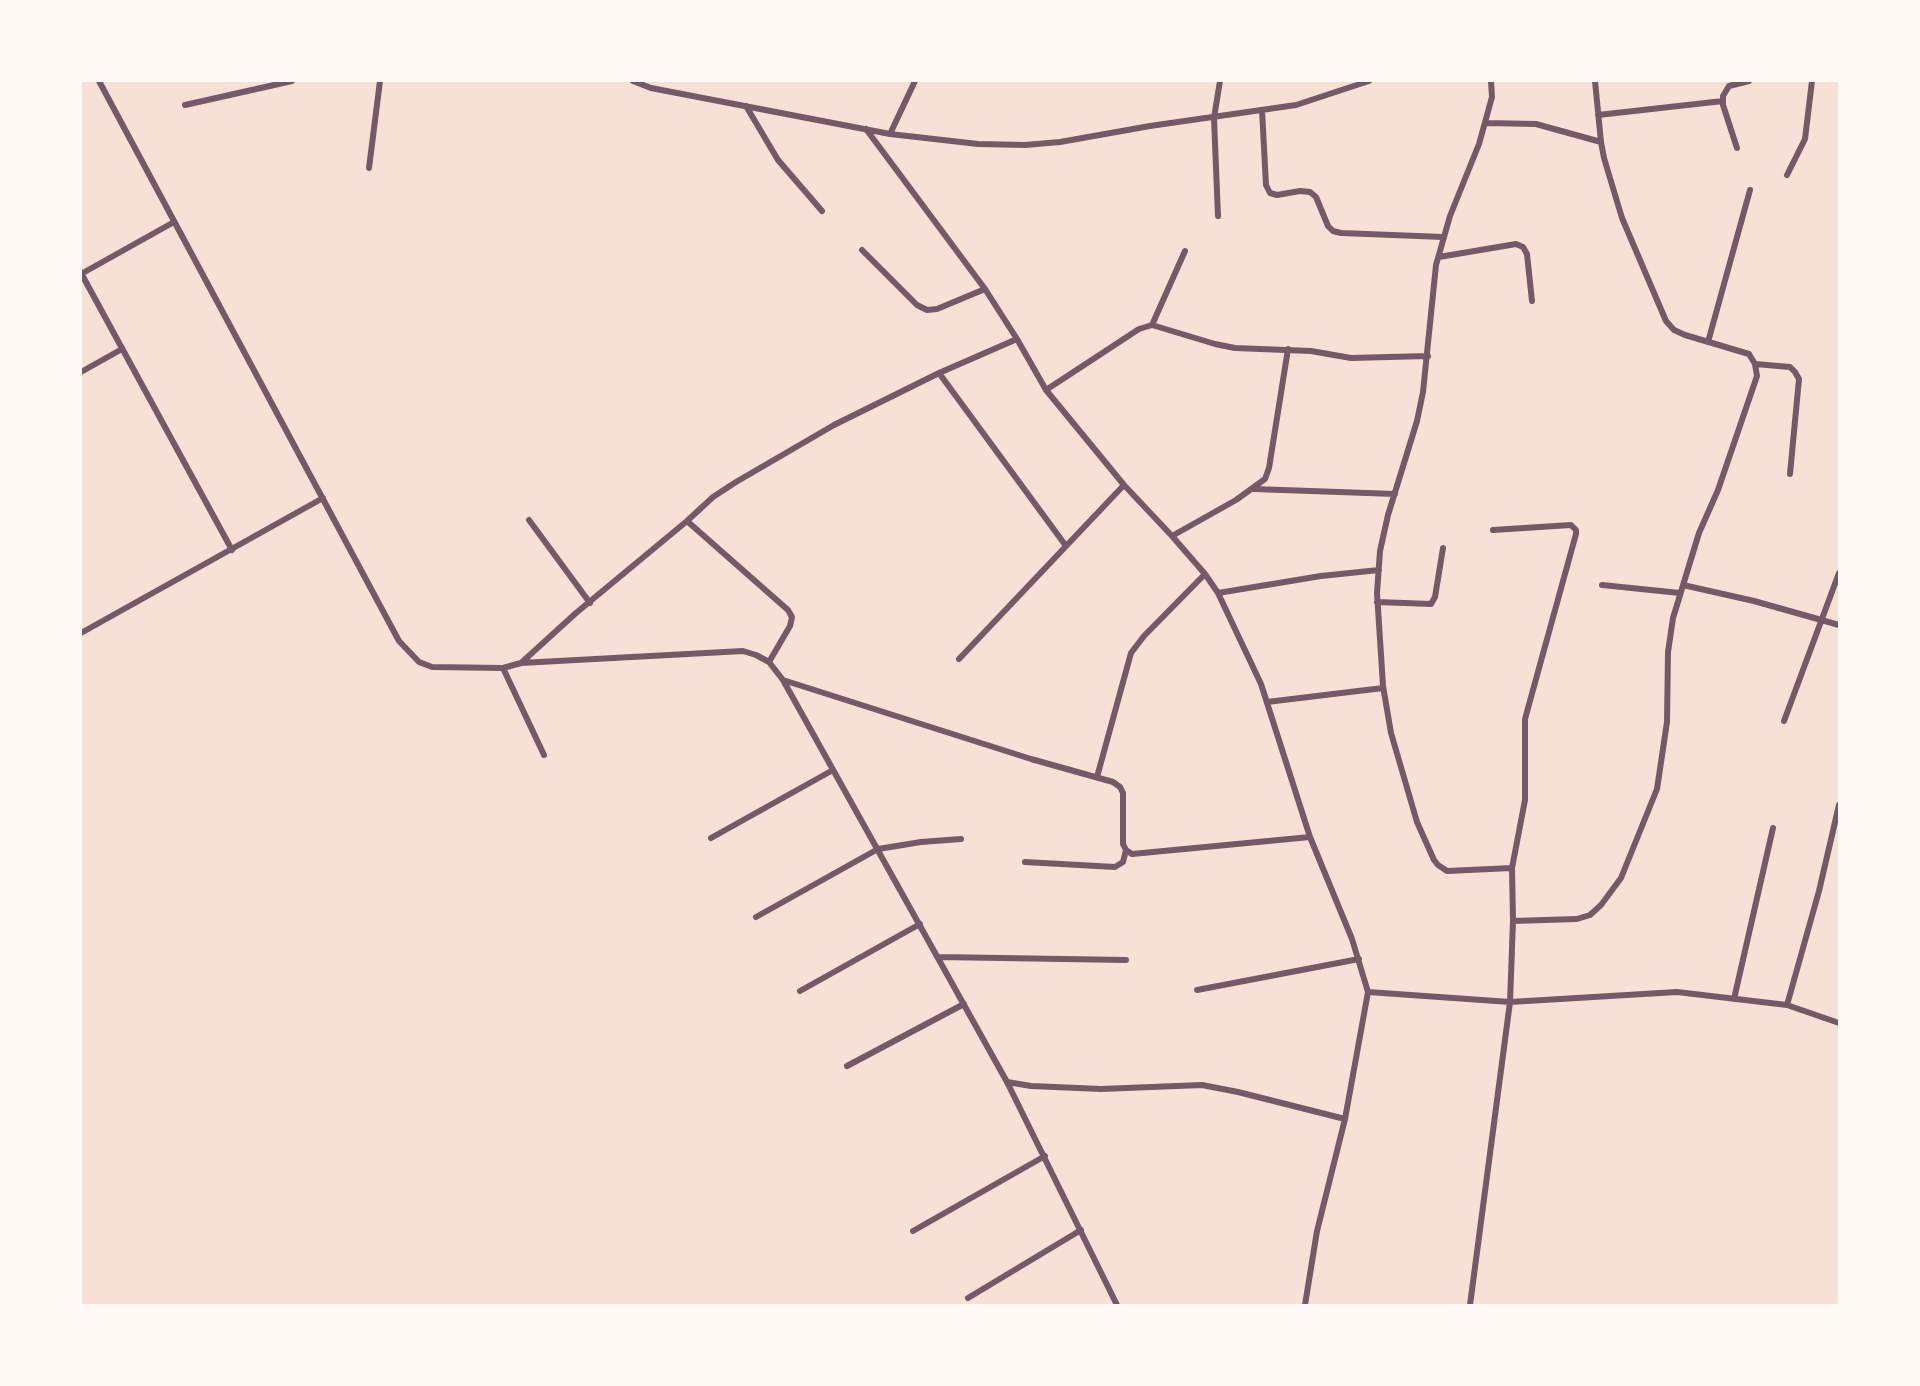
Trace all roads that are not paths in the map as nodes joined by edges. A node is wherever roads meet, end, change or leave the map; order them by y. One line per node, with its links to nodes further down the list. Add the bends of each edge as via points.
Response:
1 (99, 81): 29 (street)
2 (292, 81): 14 (street)
3 (380, 81): 24 (street)
4 (633, 81): 12 (street)
5 (915, 81): 21 (street)
6 (1220, 81): 18 (street)
7 (1369, 81): 16 (street, via 1296,105)
8 (1491, 81): 19 (street, via 1492,97)
9 (1595, 81): 17 (street)
10 (1749, 81): 13 (street, via 1729,86)
11 (1812, 81): 25 (street, via 1805,139)
12 (649, 84): 15 (street)
13 (1723, 101): 17 (street); 23 (street)
14 (185, 105)
15 (746, 106): 20 (street); 27 (street, via 778,160)
16 (1262, 110): 18 (street); 30 (street, via 1266,185 1270,193 1310,192 1328,226 1341,233)
17 (1598, 115): 22 (street)
18 (1214, 118): 21 (street, via 1025,144 978,144); 28 (street)
19 (1485, 123): 22 (street, via 1536,124); 30 (street)
20 (866, 129): 21 (street); 35 (street)
21 (890, 134)
22 (1601, 142): 39 (street, via 1622,218 1666,321 1674,330)
23 (1737, 148)
24 (369, 168)
25 (1787, 175)
26 (1750, 190): 39 (street)
27 (822, 211)
28 (1218, 216)
29 (174, 222): 34 (street); 51 (street)
30 (1443, 237): 33 (street)
31 (862, 250): 35 (street, via 917,305 927,310)
32 (1185, 250): 37 (street)
33 (1438, 257): 36 (street, via 1516,244 1523,247); 42 (street)
34 (81, 274): 40 (street)
35 (985, 289): 38 (street)
36 (1532, 301)
37 (1152, 325): 41 (street, via 1234,348); 46 (street, via 1139,329)
38 (1017, 339): 45 (street); 46 (street)
39 (1708, 342): 43 (street, via 1749,354)
40 (122, 349): 44 (street); 58 (street)
41 (1288, 349): 42 (street, via 1351,358); 49 (street, via 1269,468 1265,479)
42 (1428, 356): 50 (street, via 1417,421)
43 (1755, 364): 47 (street, via 1790,367 1799,379); 63 (street, via 1757,376)
44 (81, 372)
45 (939, 373): 53 (street, via 797,446 713,497); 56 (street)
46 (1046, 390): 48 (street)
47 (1791, 474)
48 (1124, 485): 55 (street); 56 (street)
49 (1254, 489): 50 (street); 55 (street)
50 (1395, 494): 59 (street)
51 (323, 498): 58 (street); 74 (street, via 399,641 419,662 432,667)
52 (529, 520): 67 (street)
53 (687, 521): 67 (street); 72 (street, via 788,610 792,617 790,626)
54 (1493, 530): 90 (street, via 1572,525 1576,530 1526,718 1525,800)
55 (1172, 536): 61 (street)
56 (1066, 546): 71 (street)
57 (1443, 548): 66 (street, via 1431,604)
58 (232, 550): 70 (street)
59 (1379, 570): 64 (street); 66 (street)
60 (1839, 573): 68 (street)
61 (1205, 574): 64 (street); 81 (street, via 1131,653)
62 (1602, 585): 65 (street)
63 (1683, 585): 65 (street); 68 (street)
64 (1218, 593): 77 (street)
65 (1680, 593): 92 (street, via 1670,632 1667,722 1657,789 1621,878 1590,915)
66 (1377, 602): 76 (street)
67 (590, 603): 73 (street)
68 (1821, 621): 69 (street); 78 (street)
69 (1839, 625)
70 (81, 633)
71 (959, 659)
72 (769, 662): 73 (street, via 743,651); 75 (street)
73 (521, 663): 74 (street)
74 (503, 668): 79 (street)
75 (783, 680): 80 (street); 81 (street)
76 (1383, 688): 77 (street); 90 (street, via 1391,733 1417,822 1438,865 1454,872)
77 (1267, 702): 84 (street)
78 (1784, 721)
79 (544, 755)
80 (833, 770): 85 (street); 87 (street)
81 (1097, 777): 88 (street, via 1113,782 1123,793)
82 (1839, 806): 103 (street)
83 (1773, 828): 100 (street)
84 (1310, 837): 88 (street, via 1132,854); 95 (street)
85 (711, 838)
86 (961, 839): 87 (street)
87 (878, 849): 91 (street); 93 (street)
88 (1126, 850): 89 (street, via 1123,862 1114,867)
89 (1025, 862)
90 (1512, 868): 92 (street)
91 (756, 917)
92 (1513, 921): 101 (street)
93 (920, 924): 94 (street); 98 (street)
94 (938, 957): 96 (street); 102 (street)
95 (1359, 959): 97 (street); 99 (street)
96 (1126, 960)
97 (1197, 990)
98 (800, 991)
99 (1368, 992): 101 (street); 107 (street)
100 (1734, 999): 101 (street, via 1668,992); 103 (street)
101 (1510, 1002): 114 (street)
102 (964, 1004): 105 (street); 106 (street)
103 (1787, 1005): 104 (street)
104 (1839, 1023)
105 (847, 1066)
106 (1007, 1082): 107 (street, via 1101,1089 1202,1085); 108 (street)
107 (1345, 1119): 113 (street, via 1317,1231)
108 (1045, 1156): 109 (street); 110 (street)
109 (1081, 1230): 111 (street); 112 (street)
110 (912, 1231)
111 (968, 1298)
112 (1117, 1305)
113 (1305, 1305)
114 (1470, 1305)

